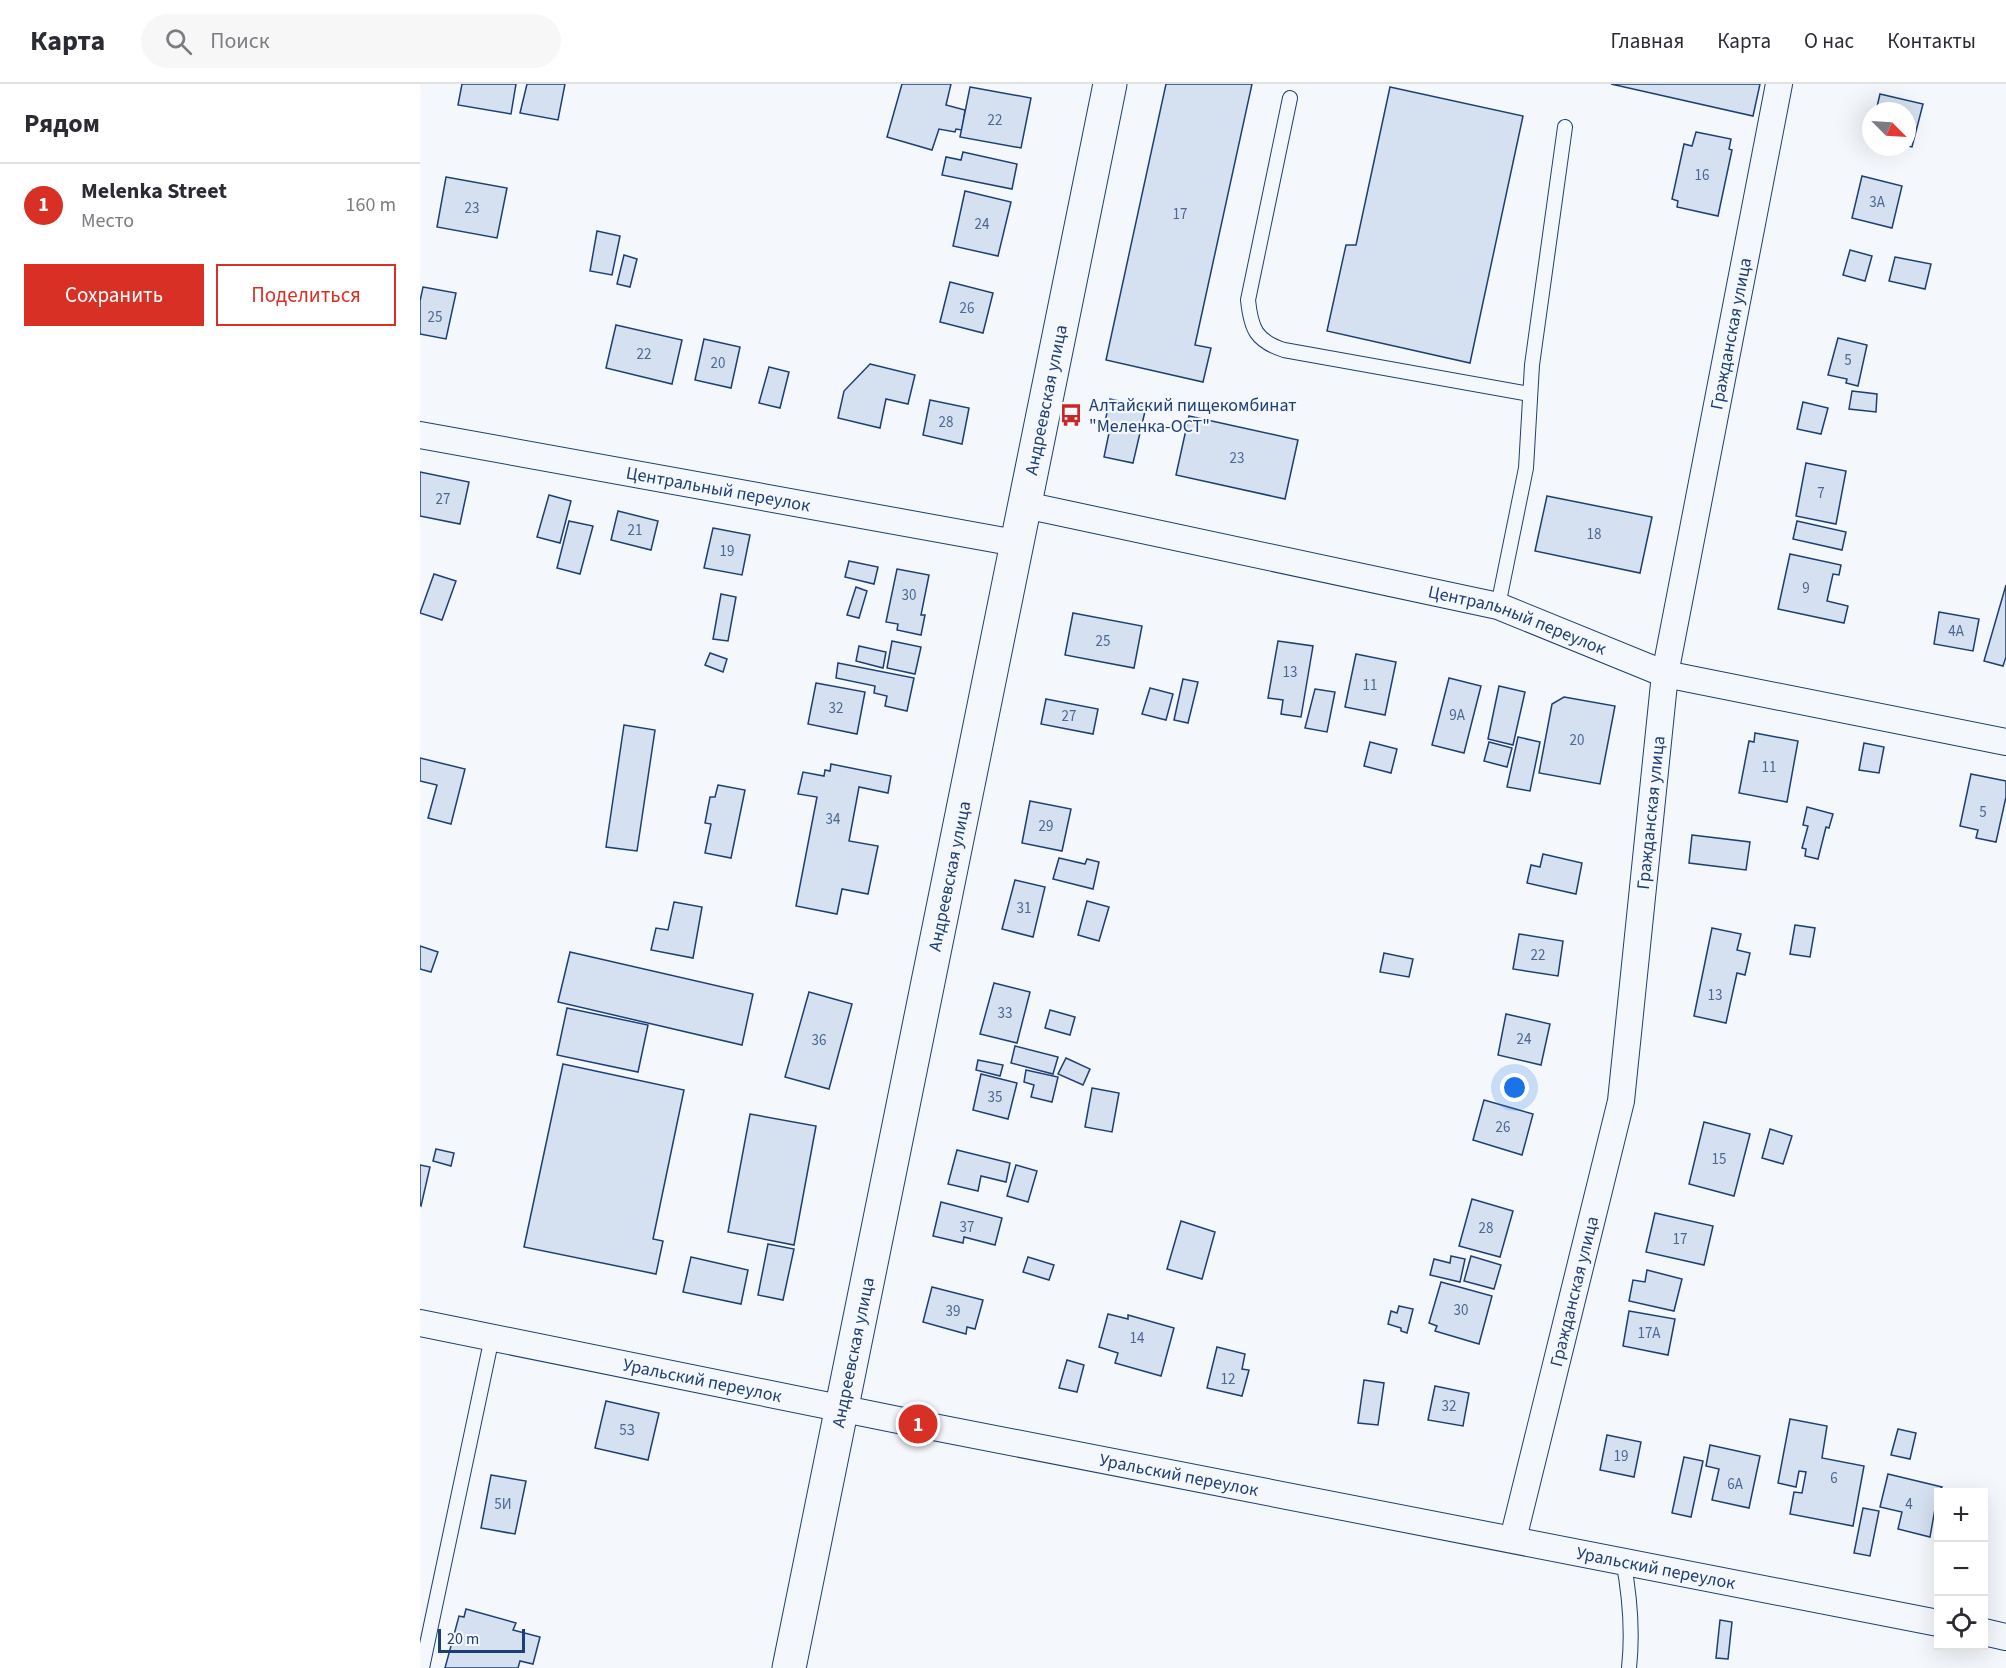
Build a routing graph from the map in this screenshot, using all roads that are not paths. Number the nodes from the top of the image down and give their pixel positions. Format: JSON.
{"nodes":[{"id":1,"x":1110,"y":84,"type":"edge"},
{"id":2,"x":1779,"y":84,"type":"edge"},
{"id":3,"x":1290,"y":98,"type":"dead end"},
{"id":4,"x":1565,"y":127,"type":"dead end"},
{"id":5,"x":1530,"y":394,"type":"junction"},
{"id":6,"x":420,"y":435,"type":"edge"},
{"id":7,"x":1025,"y":505,"type":"junction"},
{"id":8,"x":1016,"y":543,"type":"junction"},
{"id":9,"x":1498,"y":606,"type":"junction"},
{"id":10,"x":1665,"y":674,"type":"junction"},
{"id":11,"x":2006,"y":742,"type":"edge"},
{"id":12,"x":420,"y":1323,"type":"edge"},
{"id":13,"x":492,"y":1338,"type":"junction"},
{"id":14,"x":842,"y":1408,"type":"junction"},
{"id":15,"x":1513,"y":1539,"type":"junction"},
{"id":16,"x":1623,"y":1560,"type":"junction"},
{"id":17,"x":1934,"y":1622,"type":"edge"},
{"id":18,"x":1988,"y":1633,"type":"edge"},
{"id":19,"x":2006,"y":1637,"type":"edge"},
{"id":20,"x":422,"y":1668,"type":"edge"},
{"id":21,"x":789,"y":1668,"type":"edge"},
{"id":22,"x":1629,"y":1668,"type":"edge"}],
"edges":[{"from":1,"to":7,"type":"street","name":"Андреевская улица"},
{"from":2,"to":10,"type":"street","name":"Гражданская улица"},
{"from":3,"to":5,"type":"lane"},
{"from":4,"to":5,"type":"lane"},
{"from":5,"to":9,"type":"lane"},
{"from":6,"to":8,"type":"street","name":"Центральный переулок"},
{"from":7,"to":8,"type":"street","name":"Андреевская улица"},
{"from":7,"to":9,"type":"street","name":"Центральный переулок"},
{"from":8,"to":14,"type":"street","name":"Андреевская улица"},
{"from":9,"to":10,"type":"street","name":"Центральный переулок"},
{"from":10,"to":11,"type":"street","name":"Центральный переулок"},
{"from":10,"to":15,"type":"street","name":"Гражданская улица"},
{"from":12,"to":13,"type":"street","name":"Уральский переулок"},
{"from":13,"to":14,"type":"street","name":"Уральский переулок"},
{"from":13,"to":20,"type":"lane"},
{"from":14,"to":15,"type":"street","name":"Уральский переулок"},
{"from":14,"to":21,"type":"street","name":"Андреевская улица"},
{"from":15,"to":16,"type":"street","name":"Уральский переулок"},
{"from":16,"to":17,"type":"street","name":"Уральский переулок"},
{"from":16,"to":22,"type":"lane"},
{"from":18,"to":19,"type":"street"}]}
